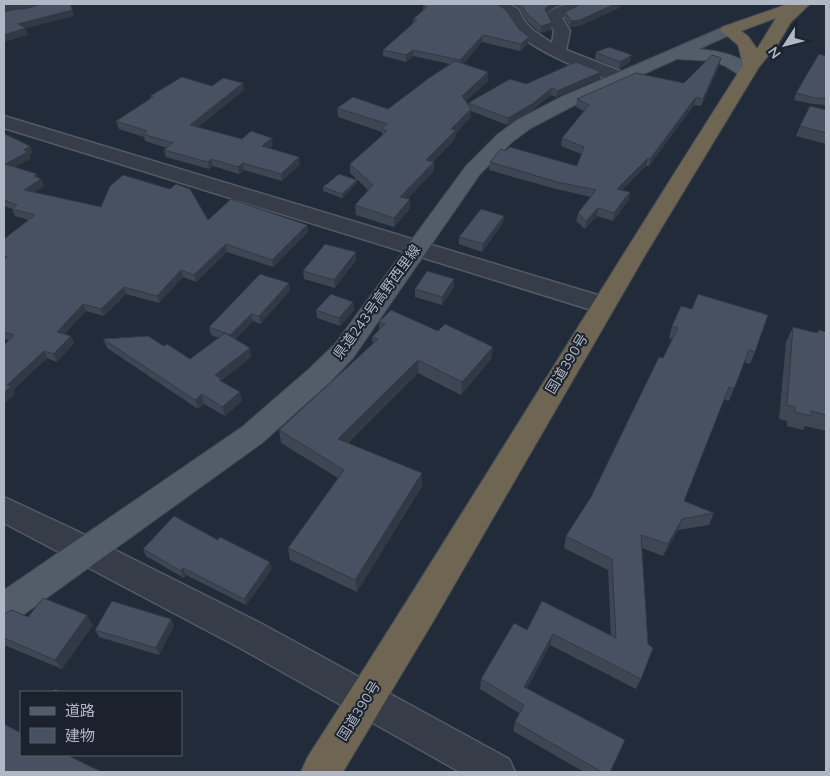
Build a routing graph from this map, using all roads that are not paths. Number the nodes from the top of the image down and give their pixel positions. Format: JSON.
{"nodes":[{"id":1,"x":46,"y":4,"type":"edge"},
{"id":2,"x":499,"y":4,"type":"edge"},
{"id":3,"x":577,"y":4,"type":"edge"},
{"id":4,"x":802,"y":4,"type":"edge"},
{"id":5,"x":4,"y":9,"type":"edge"},
{"id":6,"x":728,"y":30,"type":"junction"},
{"id":7,"x":558,"y":52,"type":"junction"},
{"id":8,"x":668,"y":55,"type":"junction"},
{"id":9,"x":750,"y":68,"type":"junction"},
{"id":10,"x":618,"y":77,"type":"junction"},
{"id":11,"x":4,"y":122,"type":"edge"},
{"id":12,"x":416,"y":248,"type":"junction"},
{"id":13,"x":603,"y":305,"type":"junction"},
{"id":14,"x":4,"y":510,"type":"edge"},
{"id":15,"x":87,"y":550,"type":"junction"},
{"id":16,"x":4,"y":609,"type":"edge"},
{"id":17,"x":368,"y":698,"type":"junction"},
{"id":18,"x":321,"y":772,"type":"edge"},
{"id":19,"x":496,"y":772,"type":"edge"}],
"edges":[{"from":1,"to":5,"type":"street"},
{"from":2,"to":7,"type":"street"},
{"from":3,"to":7,"type":"street"},
{"from":4,"to":6,"type":"highway"},
{"from":4,"to":9,"type":"highway","name":"国道390号"},
{"from":6,"to":8,"type":"main road","name":"県道243号高野西里線"},
{"from":6,"to":9,"type":"highway"},
{"from":7,"to":10,"type":"street"},
{"from":8,"to":9,"type":"main road"},
{"from":8,"to":10,"type":"main road","name":"県道243号高野西里線"},
{"from":9,"to":13,"type":"highway","name":"国道390号"},
{"from":10,"to":12,"type":"main road","name":"県道243号高野西里線"},
{"from":11,"to":12,"type":"street"},
{"from":12,"to":13,"type":"street"},
{"from":12,"to":15,"type":"main road","name":"県道243号高野西里線"},
{"from":13,"to":17,"type":"highway","name":"国道390号"},
{"from":14,"to":15,"type":"street"},
{"from":15,"to":16,"type":"main road","name":"県道243号高野西里線"},
{"from":15,"to":17,"type":"street"},
{"from":17,"to":18,"type":"highway","name":"国道390号"},
{"from":17,"to":19,"type":"street"}]}
